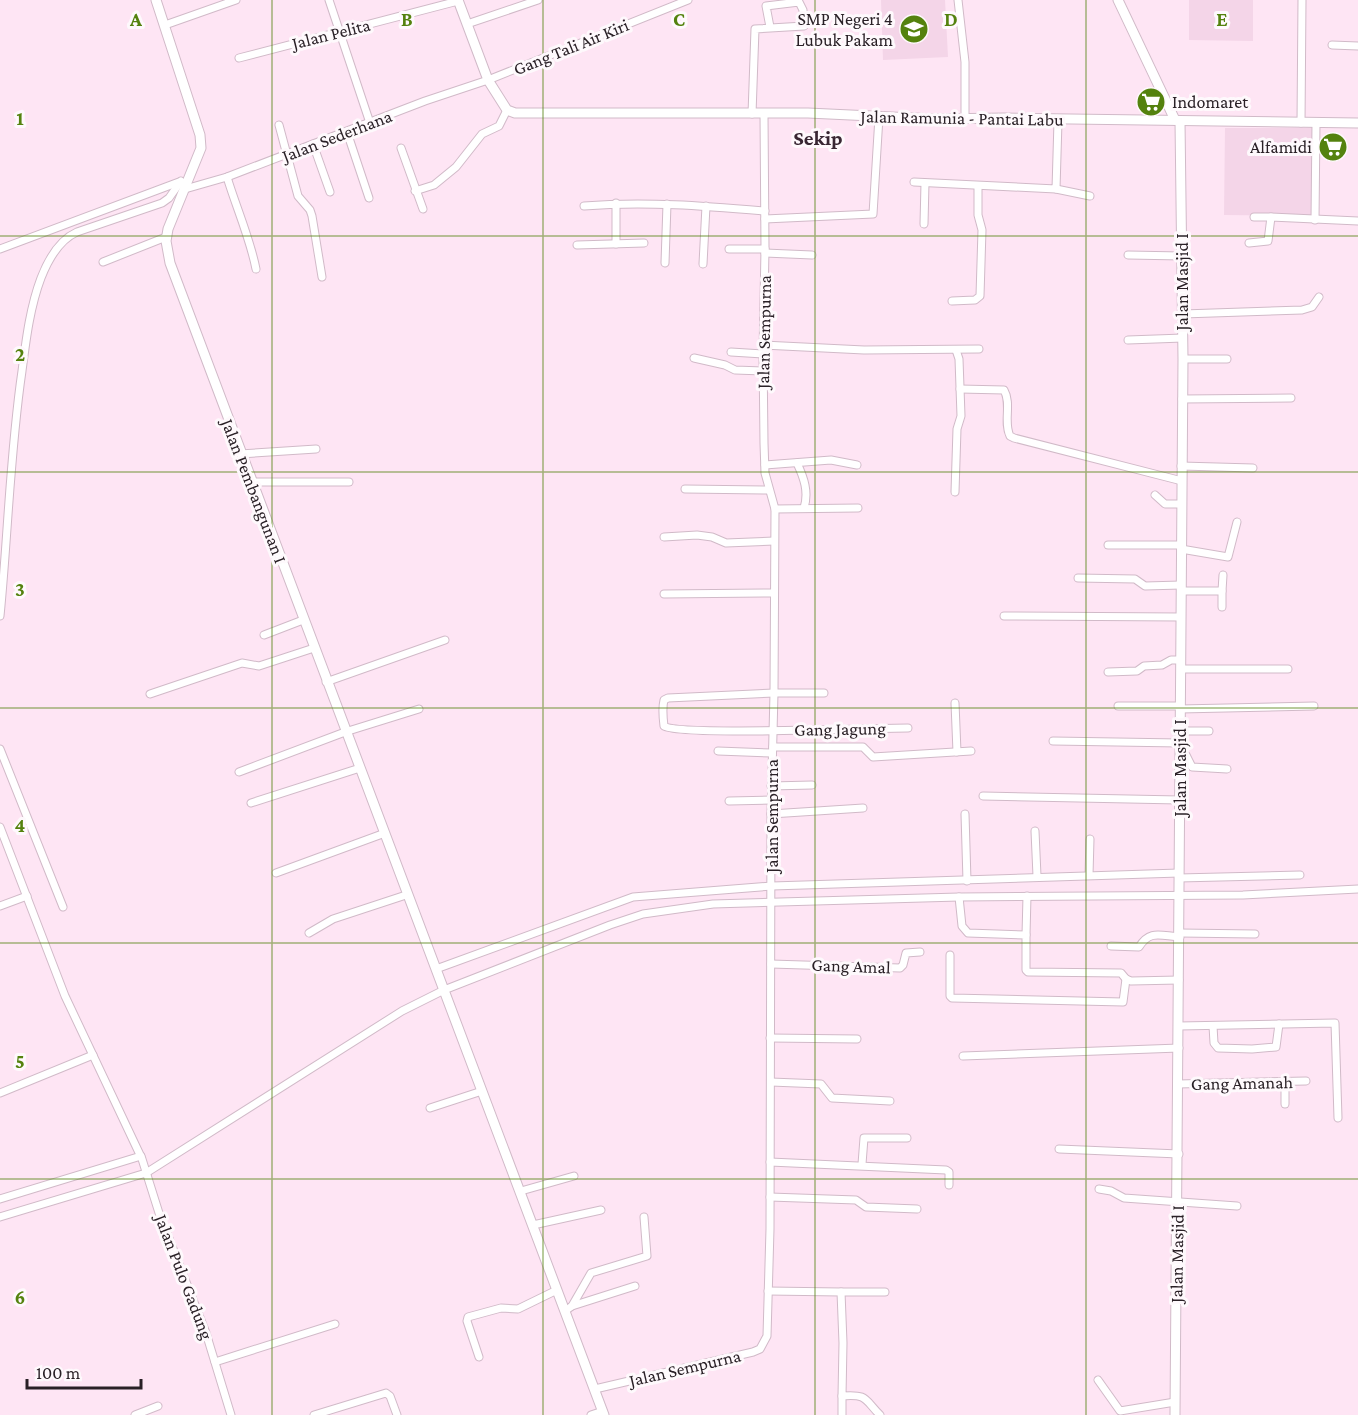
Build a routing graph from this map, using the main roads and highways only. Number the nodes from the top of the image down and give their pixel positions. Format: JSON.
{"nodes":[{"id":1,"x":156,"y":0,"type":"edge"},
{"id":2,"x":458,"y":0,"type":"edge"},
{"id":3,"x":1118,"y":0,"type":"edge"},
{"id":4,"x":1178,"y":120,"type":"junction"},
{"id":5,"x":1358,"y":123,"type":"edge"},
{"id":6,"x":603,"y":1413,"type":"edge"},
{"id":7,"x":1175,"y":1415,"type":"edge"}],
"edges":[{"from":1,"to":6,"type":"main road","name":"Jalan Pembangunan I"},
{"from":2,"to":4,"type":"main road","name":"Jalan Ramunia - Pantai Labu"},
{"from":3,"to":4,"type":"main road"},
{"from":4,"to":5,"type":"main road","name":"Jalan Ramunia - Pantai Labu"},
{"from":4,"to":7,"type":"main road","name":"Jalan Masjid I"}]}
